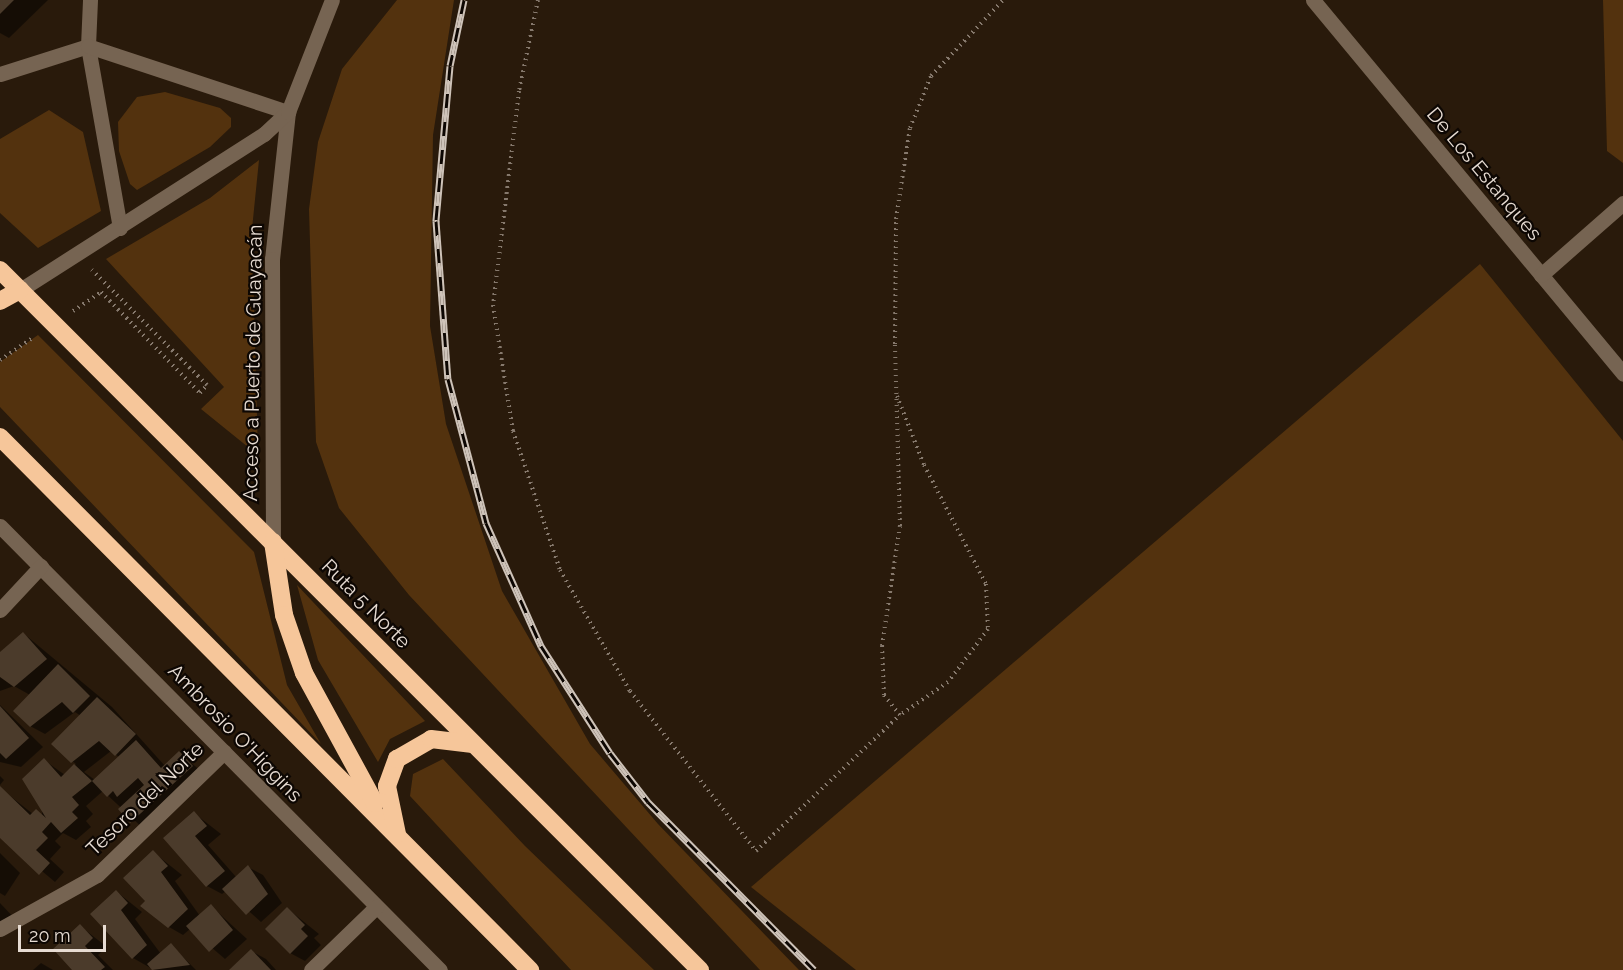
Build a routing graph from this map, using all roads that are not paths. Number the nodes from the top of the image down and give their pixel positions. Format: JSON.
{"nodes":[{"id":1,"x":90,"y":0,"type":"edge"},
{"id":2,"x":333,"y":0,"type":"edge"},
{"id":3,"x":1313,"y":0,"type":"edge"},
{"id":4,"x":88,"y":46,"type":"junction"},
{"id":5,"x":0,"y":74,"type":"edge"},
{"id":6,"x":288,"y":112,"type":"junction"},
{"id":7,"x":1623,"y":203,"type":"edge"},
{"id":8,"x":120,"y":228,"type":"junction"},
{"id":9,"x":0,"y":270,"type":"edge"},
{"id":10,"x":1541,"y":275,"type":"junction"},
{"id":11,"x":20,"y":290,"type":"junction"},
{"id":12,"x":0,"y":301,"type":"edge"},
{"id":13,"x":1623,"y":374,"type":"edge"},
{"id":14,"x":0,"y":437,"type":"edge"},
{"id":15,"x":0,"y":526,"type":"edge"},
{"id":16,"x":273,"y":542,"type":"junction"},
{"id":17,"x":41,"y":566,"type":"junction"},
{"id":18,"x":0,"y":610,"type":"edge"},
{"id":19,"x":472,"y":744,"type":"junction"},
{"id":20,"x":224,"y":752,"type":"junction"},
{"id":21,"x":397,"y":836,"type":"junction"},
{"id":22,"x":376,"y":907,"type":"junction"},
{"id":23,"x":0,"y":929,"type":"edge"},
{"id":24,"x":311,"y":970,"type":"edge"},
{"id":25,"x":440,"y":970,"type":"edge"},
{"id":26,"x":530,"y":970,"type":"edge"},
{"id":27,"x":700,"y":970,"type":"edge"}],
"edges":[{"from":1,"to":4,"type":"street"},
{"from":2,"to":6,"type":"street","name":"Acceso a Puerto de Guayacán"},
{"from":3,"to":10,"type":"street","name":"De Los Estanques"},
{"from":4,"to":5,"type":"street"},
{"from":4,"to":6,"type":"street"},
{"from":4,"to":8,"type":"street"},
{"from":6,"to":8,"type":"street","name":"Acceso a Puerto de Guayacán"},
{"from":6,"to":16,"type":"street","name":"Acceso a Puerto de Guayacán"},
{"from":7,"to":10,"type":"street"},
{"from":8,"to":11,"type":"street","name":"Acceso a Puerto de Guayacán"},
{"from":9,"to":11,"type":"highway","name":"Ruta 5 Norte"},
{"from":10,"to":13,"type":"street","name":"De Los Estanques"},
{"from":11,"to":12,"type":"highway"},
{"from":11,"to":16,"type":"highway","name":"Ruta 5 Norte"},
{"from":14,"to":21,"type":"highway"},
{"from":15,"to":17,"type":"street","name":"Ambrosio O'Higgins"},
{"from":16,"to":19,"type":"highway","name":"Ruta 5 Norte"},
{"from":16,"to":21,"type":"highway"},
{"from":17,"to":18,"type":"street"},
{"from":17,"to":20,"type":"street","name":"Ambrosio O'Higgins"},
{"from":19,"to":21,"type":"highway"},
{"from":19,"to":27,"type":"highway","name":"Ruta 5 Norte"},
{"from":20,"to":22,"type":"street","name":"Ambrosio O'Higgins"},
{"from":20,"to":23,"type":"street","name":"Tesoro del Norte"},
{"from":21,"to":26,"type":"highway"},
{"from":22,"to":24,"type":"street"},
{"from":22,"to":25,"type":"street","name":"Ambrosio O'Higgins"}]}
